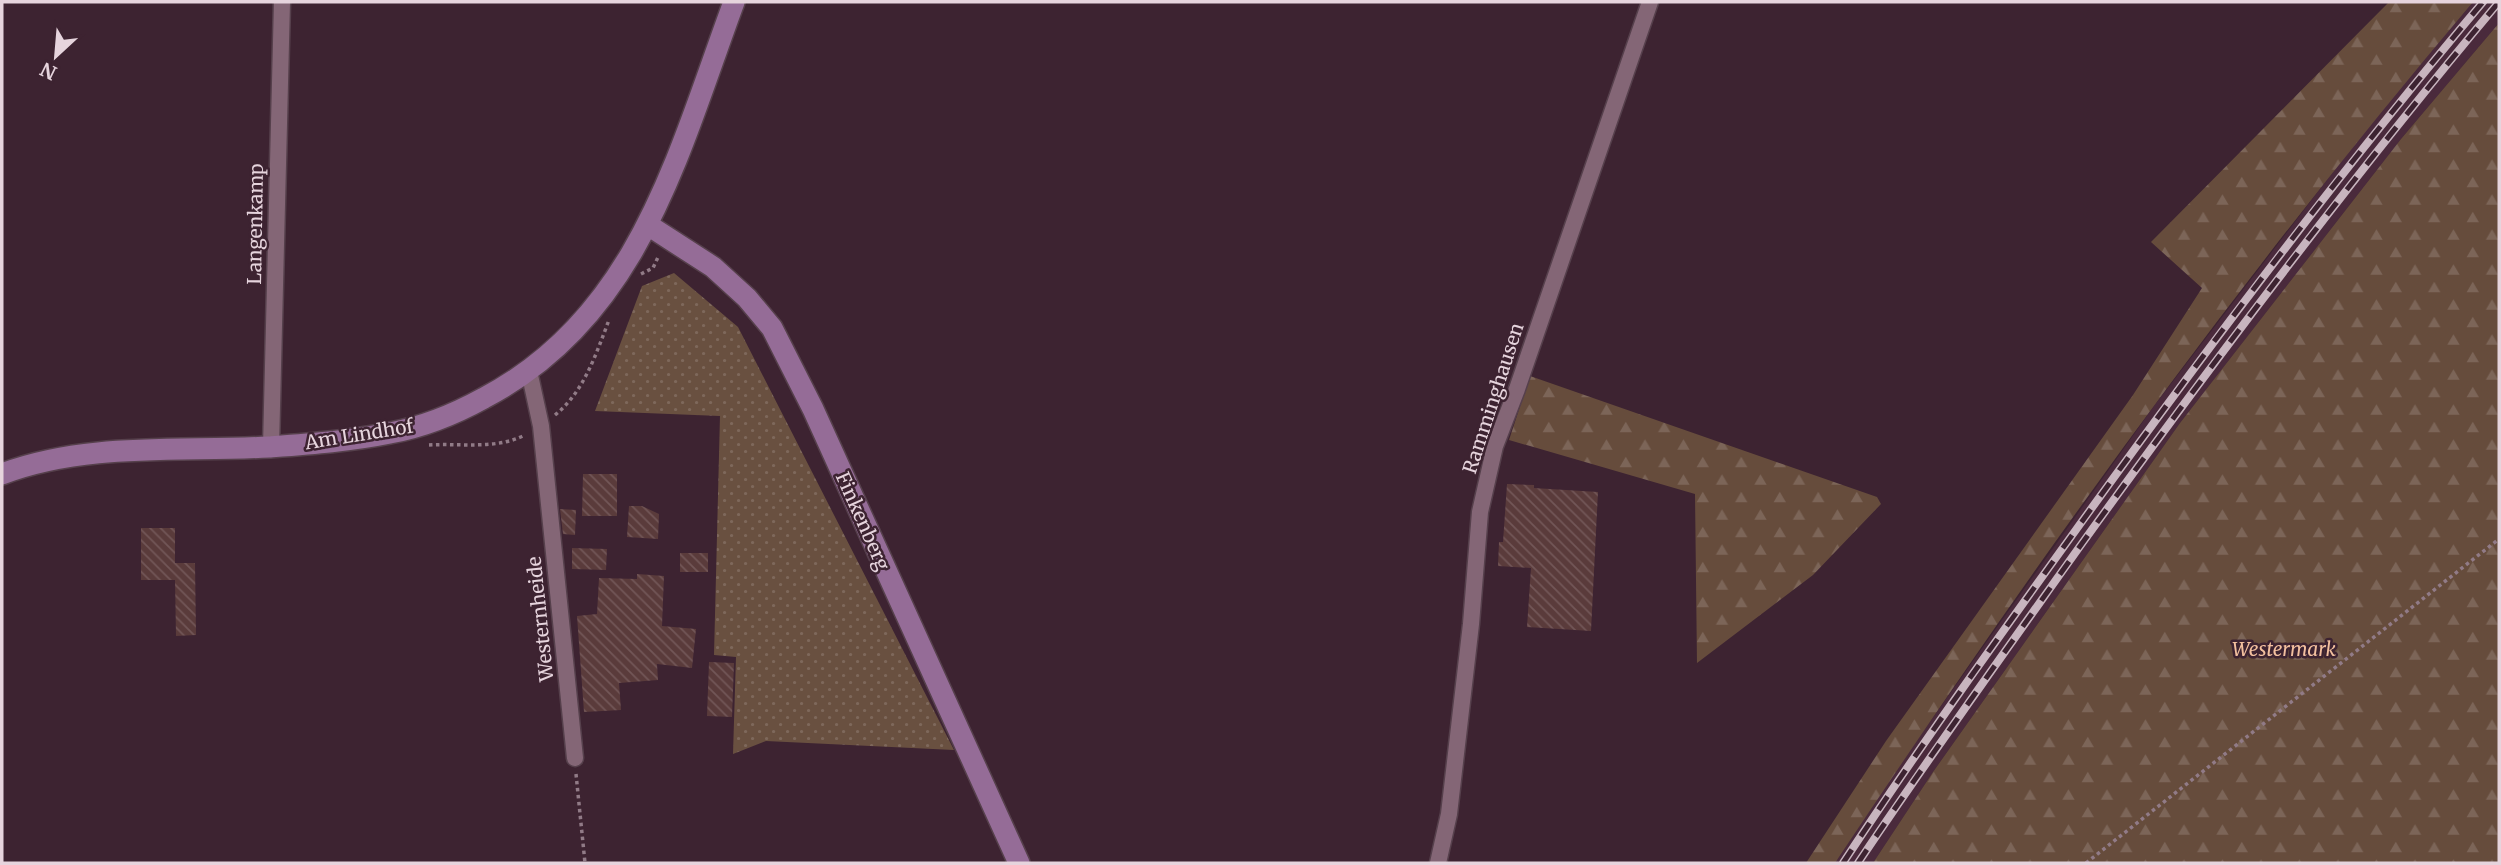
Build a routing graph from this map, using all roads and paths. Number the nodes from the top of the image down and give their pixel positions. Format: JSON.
{"nodes":[{"id":1,"x":282,"y":2,"type":"edge"},
{"id":2,"x":734,"y":2,"type":"edge"},
{"id":3,"x":1650,"y":2,"type":"edge"},
{"id":4,"x":648,"y":225,"type":"junction"},
{"id":5,"x":529,"y":371,"type":"junction"},
{"id":6,"x":271,"y":446,"type":"junction"},
{"id":7,"x":2,"y":474,"type":"edge"},
{"id":8,"x":2499,"y":539,"type":"edge"},
{"id":9,"x":575,"y":758,"type":"joint"},
{"id":10,"x":585,"y":863,"type":"edge"},
{"id":11,"x":1019,"y":863,"type":"edge"},
{"id":12,"x":1438,"y":863,"type":"edge"},
{"id":13,"x":2086,"y":863,"type":"edge"}],
"edges":[{"from":1,"to":6,"type":"street","name":"Langenkamp"},
{"from":2,"to":4,"type":"street","name":"Am Lindhof"},
{"from":3,"to":12,"type":"street","name":"Ramminghausen"},
{"from":4,"to":5,"type":"street","name":"Am Lindhof"},
{"from":4,"to":11,"type":"street","name":"Finkenberg"},
{"from":5,"to":6,"type":"street","name":"Am Lindhof"},
{"from":5,"to":9,"type":"street","name":"Westernheide"},
{"from":6,"to":7,"type":"street","name":"Am Lindhof"},
{"from":8,"to":13,"type":"path"},
{"from":9,"to":10,"type":"path"}]}
